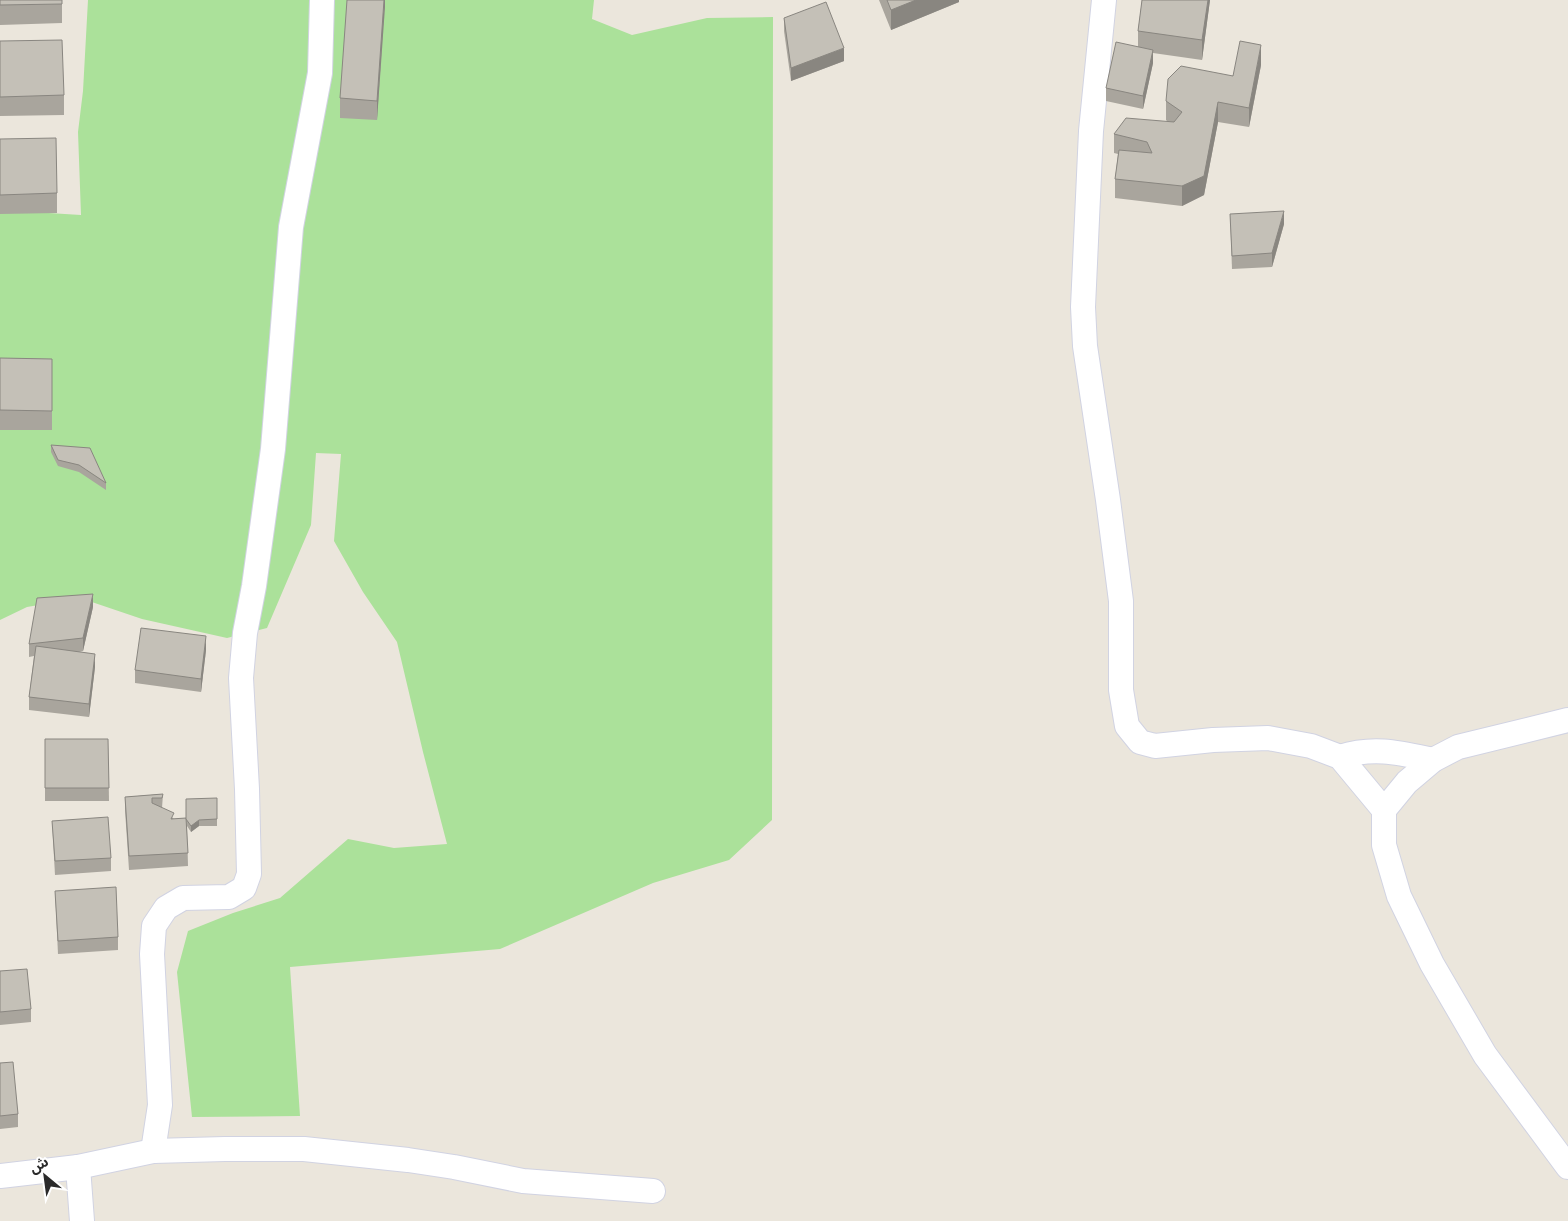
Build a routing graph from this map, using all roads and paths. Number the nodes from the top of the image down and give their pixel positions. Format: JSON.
{"nodes":[{"id":1,"x":322,"y":0,"type":"edge"},
{"id":2,"x":1104,"y":0,"type":"edge"},
{"id":3,"x":1568,"y":720,"type":"edge"},
{"id":4,"x":1340,"y":758,"type":"junction"},
{"id":5,"x":1433,"y":760,"type":"junction"},
{"id":6,"x":1384,"y":810,"type":"junction"},
{"id":7,"x":153,"y":1151,"type":"junction"},
{"id":8,"x":78,"y":1167,"type":"junction"},
{"id":9,"x":1568,"y":1167,"type":"edge"},
{"id":10,"x":0,"y":1176,"type":"edge"},
{"id":11,"x":653,"y":1192,"type":"dead end"},
{"id":12,"x":82,"y":1221,"type":"edge"}],
"edges":[{"from":1,"to":7,"type":"street"},
{"from":2,"to":4,"type":"street"},
{"from":3,"to":5,"type":"street"},
{"from":4,"to":5,"type":"street"},
{"from":4,"to":6,"type":"street"},
{"from":5,"to":6,"type":"street"},
{"from":6,"to":9,"type":"street"},
{"from":7,"to":8,"type":"street"},
{"from":7,"to":11,"type":"street"},
{"from":8,"to":10,"type":"street"},
{"from":8,"to":12,"type":"street"}]}
